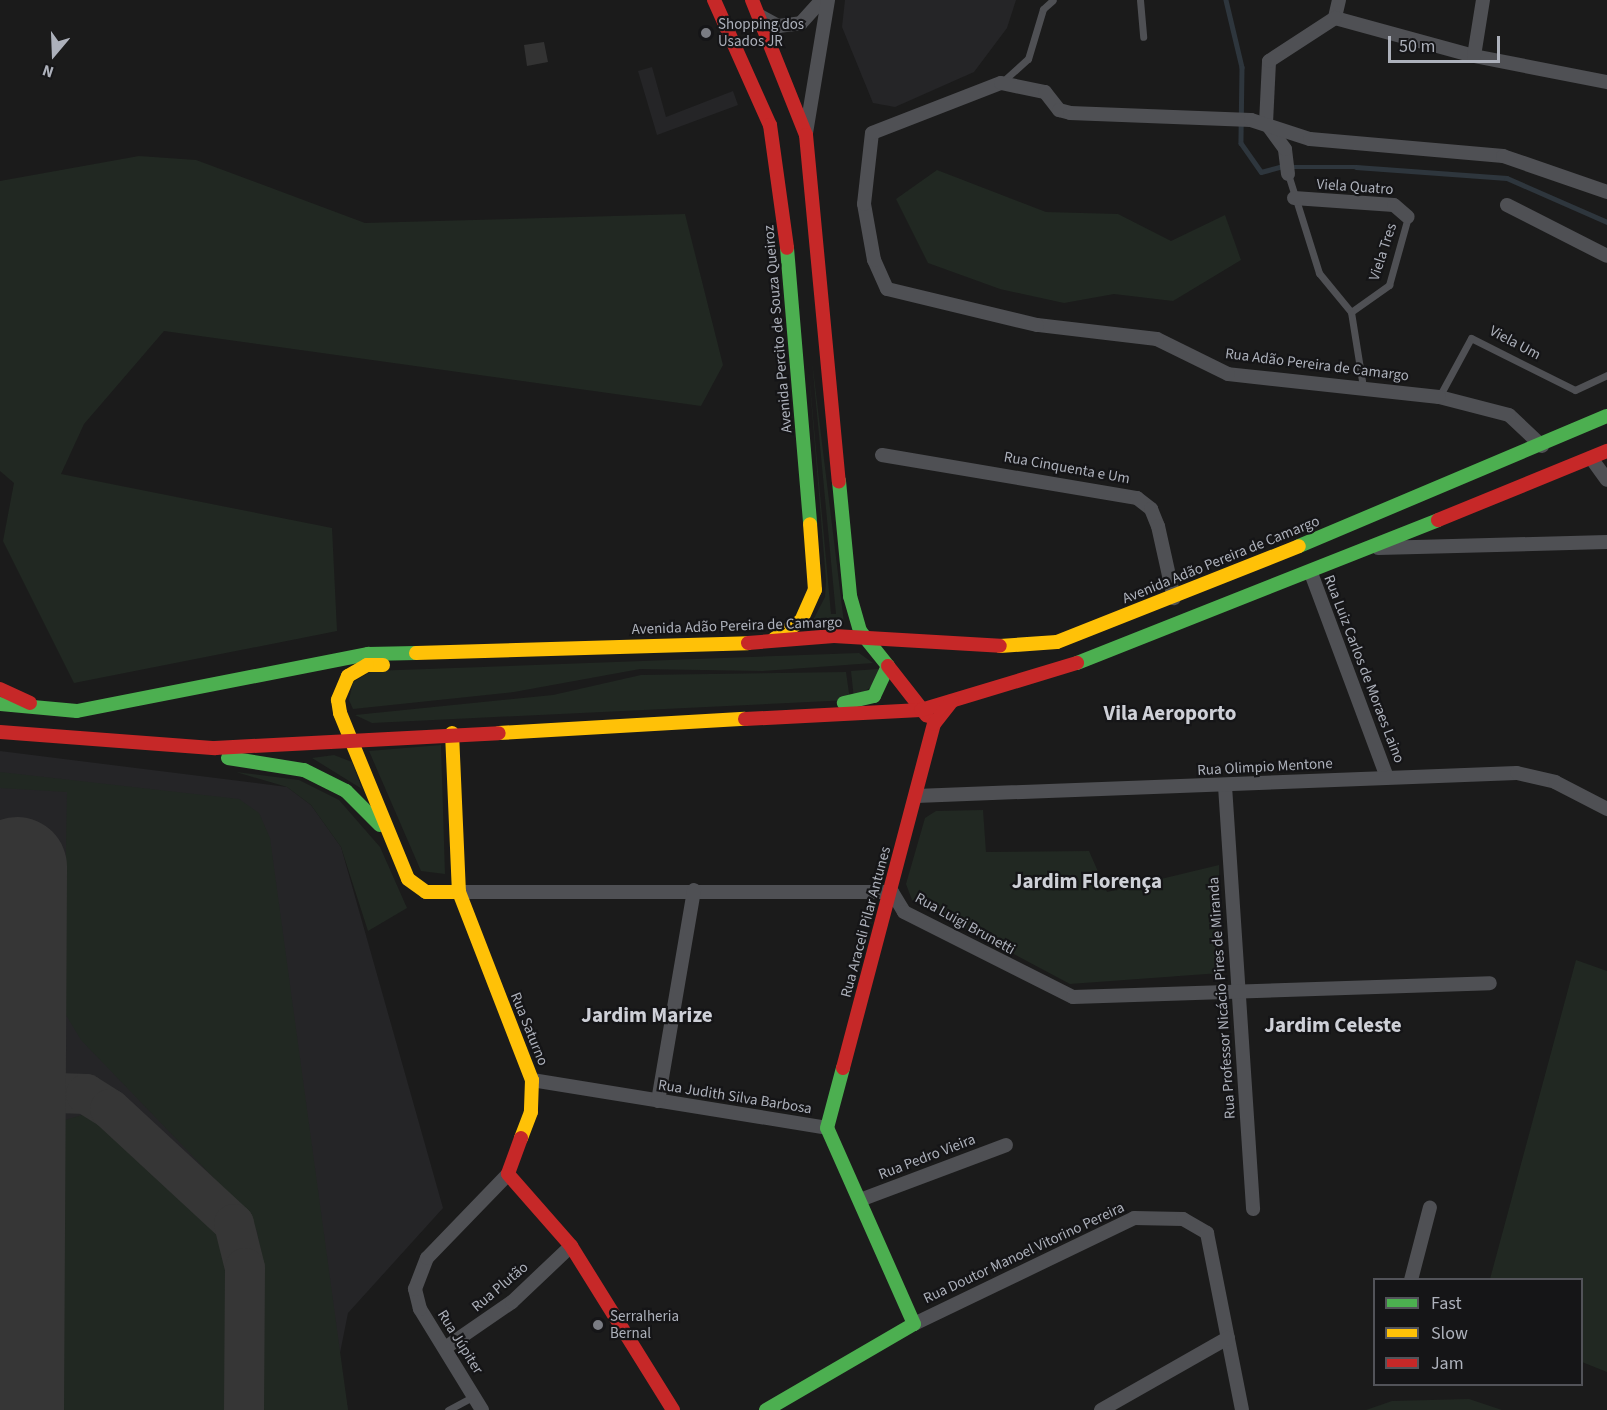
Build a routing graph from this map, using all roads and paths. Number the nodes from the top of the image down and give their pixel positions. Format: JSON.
{"nodes":[{"id":1,"x":714,"y":0,"type":"edge"},
{"id":2,"x":752,"y":0,"type":"edge"},
{"id":3,"x":822,"y":0,"type":"edge"},
{"id":4,"x":828,"y":0,"type":"edge"},
{"id":5,"x":1053,"y":0,"type":"edge"},
{"id":6,"x":1140,"y":0,"type":"edge"},
{"id":7,"x":1338,"y":0,"type":"edge"},
{"id":8,"x":1483,"y":0,"type":"edge"},
{"id":9,"x":760,"y":16,"type":"junction"},
{"id":10,"x":1335,"y":18,"type":"junction"},
{"id":11,"x":1143,"y":37,"type":"dead end"},
{"id":12,"x":1474,"y":56,"type":"junction"},
{"id":13,"x":1607,"y":82,"type":"edge"},
{"id":14,"x":1001,"y":83,"type":"junction"},
{"id":15,"x":1266,"y":123,"type":"junction"},
{"id":16,"x":806,"y":135,"type":"junction"},
{"id":17,"x":1288,"y":174,"type":"joint"},
{"id":18,"x":1607,"y":192,"type":"edge"},
{"id":19,"x":1294,"y":198,"type":"junction"},
{"id":20,"x":1508,"y":205,"type":"dead end"},
{"id":21,"x":1408,"y":217,"type":"joint"},
{"id":22,"x":1607,"y":256,"type":"edge"},
{"id":23,"x":1351,"y":312,"type":"junction"},
{"id":24,"x":1607,"y":375,"type":"edge"},
{"id":25,"x":1362,"y":387,"type":"junction"},
{"id":26,"x":1439,"y":397,"type":"junction"},
{"id":27,"x":1607,"y":416,"type":"edge"},
{"id":28,"x":1542,"y":446,"type":"junction"},
{"id":29,"x":1607,"y":452,"type":"edge"},
{"id":30,"x":882,"y":455,"type":"dead end"},
{"id":31,"x":1591,"y":458,"type":"junction"},
{"id":32,"x":1607,"y":480,"type":"edge"},
{"id":33,"x":1436,"y":521,"type":"junction"},
{"id":34,"x":1607,"y":542,"type":"edge"},
{"id":35,"x":1369,"y":548,"type":"junction"},
{"id":36,"x":1440,"y":548,"type":"junction"},
{"id":37,"x":1311,"y":573,"type":"junction"},
{"id":38,"x":1174,"y":598,"type":"junction"},
{"id":39,"x":851,"y":601,"type":"junction"},
{"id":40,"x":865,"y":639,"type":"junction"},
{"id":41,"x":900,"y":642,"type":"junction"},
{"id":42,"x":764,"y":643,"type":"junction"},
{"id":43,"x":559,"y":649,"type":"junction"},
{"id":44,"x":888,"y":666,"type":"junction"},
{"id":45,"x":0,"y":689,"type":"edge"},
{"id":46,"x":952,"y":700,"type":"junction"},
{"id":47,"x":0,"y":704,"type":"edge"},
{"id":48,"x":35,"y":706,"type":"junction"},
{"id":49,"x":921,"y":710,"type":"junction"},
{"id":50,"x":340,"y":713,"type":"junction"},
{"id":51,"x":934,"y":724,"type":"junction"},
{"id":52,"x":490,"y":731,"type":"junction"},
{"id":53,"x":0,"y":732,"type":"edge"},
{"id":54,"x":452,"y":733,"type":"junction"},
{"id":55,"x":389,"y":737,"type":"junction"},
{"id":56,"x":351,"y":739,"type":"junction"},
{"id":57,"x":161,"y":747,"type":"junction"},
{"id":58,"x":1387,"y":777,"type":"junction"},
{"id":59,"x":1225,"y":786,"type":"junction"},
{"id":60,"x":916,"y":796,"type":"junction"},
{"id":61,"x":1607,"y":809,"type":"edge"},
{"id":62,"x":389,"y":834,"type":"junction"},
{"id":63,"x":458,"y":864,"type":"junction"},
{"id":64,"x":694,"y":890,"type":"junction"},
{"id":65,"x":426,"y":892,"type":"junction"},
{"id":66,"x":459,"y":892,"type":"junction"},
{"id":67,"x":892,"y":892,"type":"junction"},
{"id":68,"x":1490,"y":983,"type":"dead end"},
{"id":69,"x":1237,"y":992,"type":"junction"},
{"id":70,"x":532,"y":1080,"type":"junction"},
{"id":71,"x":658,"y":1101,"type":"junction"},
{"id":72,"x":827,"y":1128,"type":"junction"},
{"id":73,"x":1006,"y":1145,"type":"dead end"},
{"id":74,"x":508,"y":1174,"type":"junction"},
{"id":75,"x":860,"y":1200,"type":"junction"},
{"id":76,"x":1430,"y":1206,"type":"dead end"},
{"id":77,"x":1253,"y":1209,"type":"dead end"},
{"id":78,"x":571,"y":1246,"type":"junction"},
{"id":79,"x":1412,"y":1278,"type":"edge"},
{"id":80,"x":415,"y":1289,"type":"joint"},
{"id":81,"x":914,"y":1324,"type":"junction"},
{"id":82,"x":1228,"y":1338,"type":"junction"},
{"id":83,"x":445,"y":1348,"type":"junction"},
{"id":84,"x":474,"y":1396,"type":"junction"},
{"id":85,"x":448,"y":1410,"type":"edge"},
{"id":86,"x":482,"y":1410,"type":"edge"},
{"id":87,"x":674,"y":1410,"type":"edge"},
{"id":88,"x":766,"y":1410,"type":"edge"},
{"id":89,"x":1101,"y":1410,"type":"edge"},
{"id":90,"x":1242,"y":1410,"type":"edge"}],
"edges":[{"from":1,"to":42,"type":"main road","name":"Avenida Percito de Souza Queiroz"},
{"from":2,"to":9,"type":"main road"},
{"from":3,"to":9,"type":"street"},
{"from":4,"to":16,"type":"street"},
{"from":5,"to":14,"type":"lane"},
{"from":6,"to":11,"type":"lane"},
{"from":7,"to":10,"type":"street"},
{"from":8,"to":12,"type":"street"},
{"from":9,"to":16,"type":"main road"},
{"from":10,"to":12,"type":"street"},
{"from":10,"to":15,"type":"street"},
{"from":12,"to":13,"type":"street"},
{"from":14,"to":15,"type":"street"},
{"from":14,"to":25,"type":"street","name":"Rua Adão Pereira de Camargo"},
{"from":15,"to":17,"type":"street"},
{"from":15,"to":18,"type":"street"},
{"from":16,"to":39,"type":"main road"},
{"from":17,"to":19,"type":"lane"},
{"from":19,"to":21,"type":"street","name":"Viela Quatro"},
{"from":19,"to":23,"type":"lane"},
{"from":20,"to":22,"type":"street"},
{"from":21,"to":23,"type":"lane","name":"Viela Tres"},
{"from":23,"to":25,"type":"lane"},
{"from":24,"to":26,"type":"lane","name":"Viela Um"},
{"from":25,"to":26,"type":"street","name":"Rua Adão Pereira de Camargo"},
{"from":26,"to":28,"type":"street","name":"Rua Adão Pereira de Camargo"},
{"from":27,"to":28,"type":"main road","name":"Avenida Adão Pereira de Camargo"},
{"from":28,"to":38,"type":"main road","name":"Avenida Adão Pereira de Camargo"},
{"from":29,"to":31,"type":"main road"},
{"from":30,"to":38,"type":"street","name":"Rua Cinquenta e Um"},
{"from":31,"to":32,"type":"street"},
{"from":31,"to":33,"type":"main road"},
{"from":33,"to":35,"type":"main road"},
{"from":33,"to":36,"type":"street"},
{"from":34,"to":36,"type":"street"},
{"from":35,"to":36,"type":"street"},
{"from":35,"to":37,"type":"main road"},
{"from":37,"to":46,"type":"main road"},
{"from":37,"to":58,"type":"street","name":"Rua Luiz Carlos de Moraes Laino"},
{"from":38,"to":41,"type":"main road","name":"Avenida Adão Pereira de Camargo"},
{"from":39,"to":40,"type":"main road"},
{"from":39,"to":41,"type":"main road"},
{"from":40,"to":41,"type":"main road","name":"Avenida Adão Pereira de Camargo"},
{"from":40,"to":42,"type":"main road","name":"Avenida Adão Pereira de Camargo"},
{"from":40,"to":44,"type":"main road"},
{"from":42,"to":43,"type":"main road","name":"Avenida Adão Pereira de Camargo"},
{"from":43,"to":48,"type":"main road","name":"Avenida Adão Pereira de Camargo"},
{"from":43,"to":50,"type":"main road"},
{"from":44,"to":49,"type":"main road"},
{"from":44,"to":52,"type":"main road"},
{"from":45,"to":48,"type":"main road"},
{"from":46,"to":49,"type":"main road"},
{"from":46,"to":51,"type":"main road","name":"Rua Araceli Pilar Antunes"},
{"from":47,"to":48,"type":"main road","name":"Avenida Adão Pereira de Camargo"},
{"from":49,"to":51,"type":"main road"},
{"from":49,"to":52,"type":"main road"},
{"from":50,"to":55,"type":"main road"},
{"from":50,"to":56,"type":"main road"},
{"from":51,"to":60,"type":"main road","name":"Rua Araceli Pilar Antunes"},
{"from":52,"to":54,"type":"main road"},
{"from":53,"to":57,"type":"main road"},
{"from":54,"to":55,"type":"main road"},
{"from":54,"to":63,"type":"main road","name":"Rua Saturno"},
{"from":55,"to":56,"type":"main road"},
{"from":56,"to":57,"type":"main road"},
{"from":56,"to":62,"type":"main road"},
{"from":57,"to":62,"type":"main road"},
{"from":58,"to":59,"type":"street","name":"Rua Olimpio Mentone"},
{"from":58,"to":61,"type":"street","name":"Rua Olimpio Mentone"},
{"from":59,"to":60,"type":"street","name":"Rua Olimpio Mentone"},
{"from":59,"to":69,"type":"street","name":"Rua Professor Nicácio Pires de Miranda"},
{"from":60,"to":67,"type":"main road","name":"Rua Araceli Pilar Antunes"},
{"from":62,"to":65,"type":"main road"},
{"from":63,"to":65,"type":"main road"},
{"from":63,"to":66,"type":"main road","name":"Rua Saturno"},
{"from":64,"to":66,"type":"street"},
{"from":64,"to":67,"type":"street"},
{"from":64,"to":71,"type":"street"},
{"from":65,"to":66,"type":"main road"},
{"from":66,"to":70,"type":"main road","name":"Rua Saturno"},
{"from":67,"to":69,"type":"street","name":"Rua Luigi Brunetti"},
{"from":67,"to":72,"type":"main road","name":"Rua Araceli Pilar Antunes"},
{"from":68,"to":69,"type":"street","name":"Rua Luigi Brunetti"},
{"from":69,"to":77,"type":"street","name":"Rua Professor Nicácio Pires de Miranda"},
{"from":70,"to":71,"type":"street","name":"Rua Judith Silva Barbosa"},
{"from":70,"to":74,"type":"main road","name":"Rua Saturno"},
{"from":71,"to":72,"type":"street","name":"Rua Judith Silva Barbosa"},
{"from":72,"to":75,"type":"main road","name":"Rua Judith Silva Barbosa"},
{"from":73,"to":75,"type":"street","name":"Rua Pedro Vieira"},
{"from":74,"to":78,"type":"main road"},
{"from":74,"to":80,"type":"street","name":"Rua Saturno"},
{"from":75,"to":81,"type":"main road","name":"Rua Judith Silva Barbosa"},
{"from":76,"to":79,"type":"street"},
{"from":78,"to":83,"type":"street","name":"Rua Plutão"},
{"from":78,"to":87,"type":"main road"},
{"from":80,"to":83,"type":"street","name":"Rua Júpiter"},
{"from":81,"to":82,"type":"street","name":"Rua Doutor Manoel Vitorino Pereira"},
{"from":81,"to":88,"type":"main road","name":"Rua Doutor Manoel Vitorino Pereira"},
{"from":82,"to":89,"type":"street"},
{"from":82,"to":90,"type":"street","name":"Rua Doutor Manoel Vitorino Pereira"},
{"from":83,"to":84,"type":"street","name":"Rua Júpiter"},
{"from":84,"to":85,"type":"lane"},
{"from":84,"to":86,"type":"street","name":"Rua Júpiter"}]}
